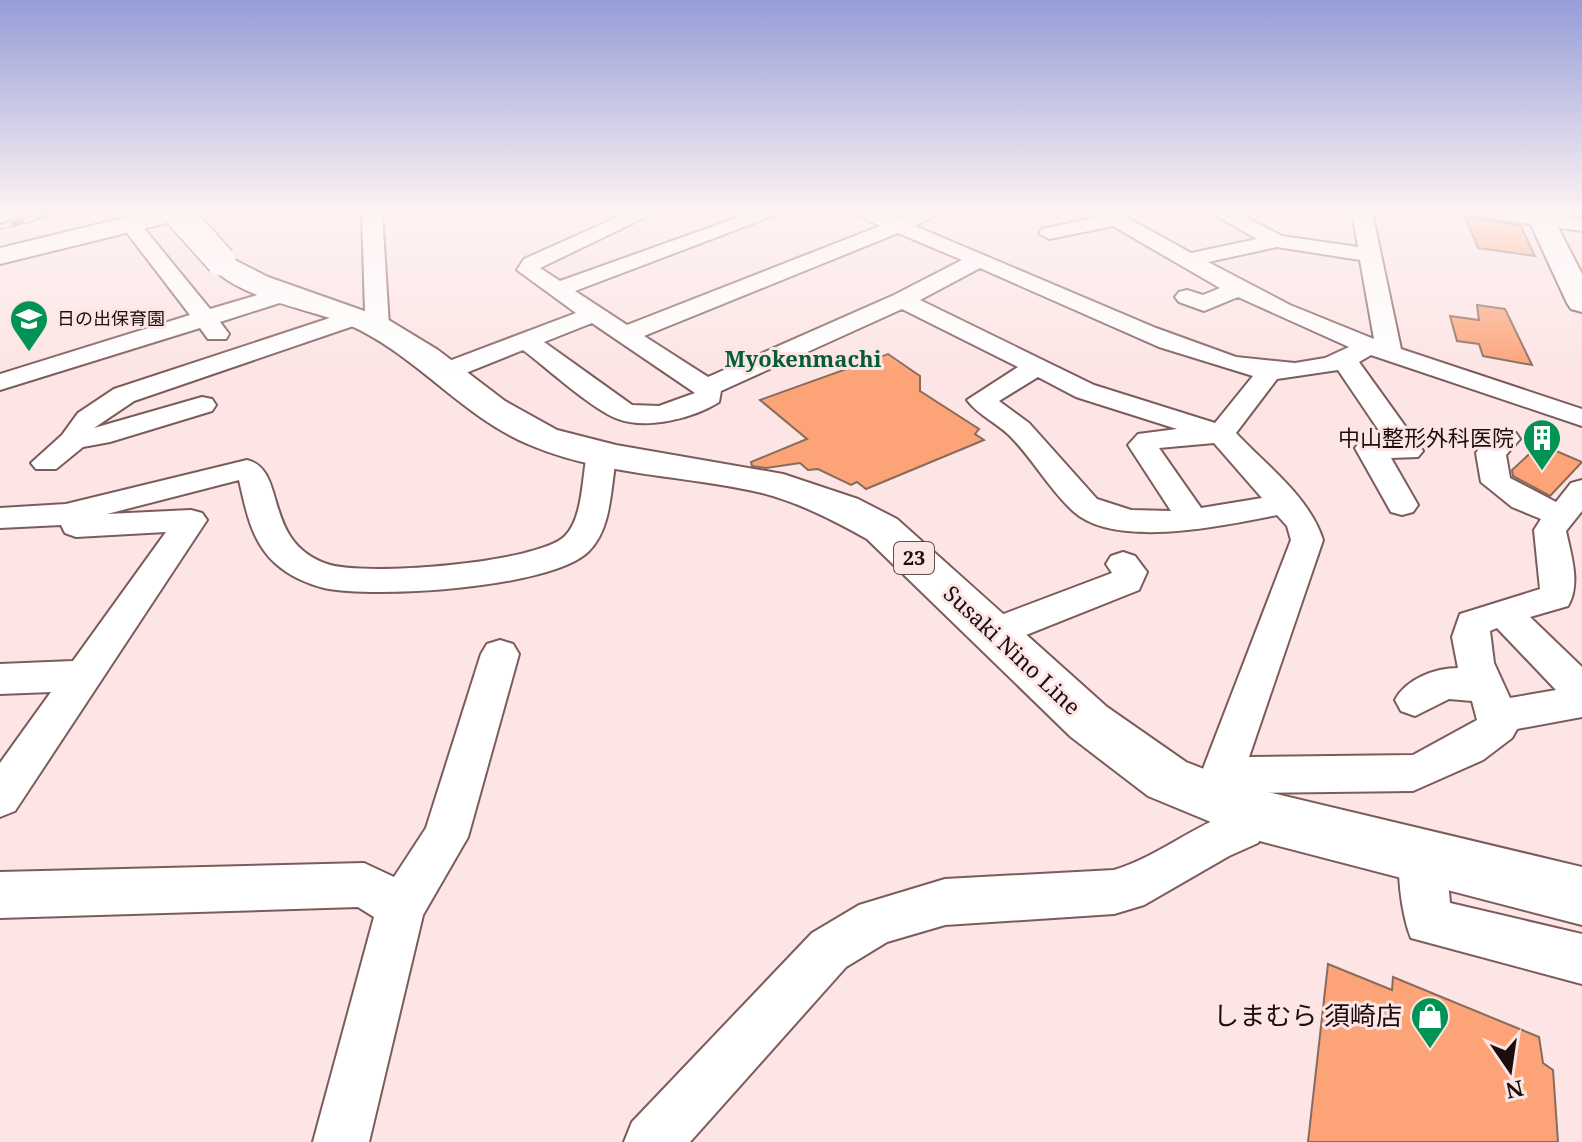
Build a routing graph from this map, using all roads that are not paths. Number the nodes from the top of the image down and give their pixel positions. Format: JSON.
{"nodes":[{"id":1,"x":163,"y":265,"type":"edge"},
{"id":2,"x":227,"y":265,"type":"edge"},
{"id":3,"x":372,"y":265,"type":"edge"},
{"id":4,"x":532,"y":265,"type":"edge"},
{"id":5,"x":624,"y":265,"type":"edge"},
{"id":6,"x":800,"y":265,"type":"edge"},
{"id":7,"x":969,"y":265,"type":"edge"},
{"id":8,"x":987,"y":265,"type":"edge"},
{"id":9,"x":1197,"y":265,"type":"edge"},
{"id":10,"x":1370,"y":265,"type":"edge"},
{"id":11,"x":1563,"y":265,"type":"edge"},
{"id":12,"x":558,"y":289,"type":"junction"},
{"id":13,"x":1236,"y":289,"type":"junction"},
{"id":14,"x":1187,"y":297,"type":"dead end"},
{"id":15,"x":295,"y":300,"type":"junction"},
{"id":16,"x":902,"y":300,"type":"junction"},
{"id":17,"x":1582,"y":303,"type":"edge"},
{"id":18,"x":369,"y":310,"type":"junction"},
{"id":19,"x":594,"y":314,"type":"junction"},
{"id":20,"x":206,"y":320,"type":"junction"},
{"id":21,"x":624,"y":335,"type":"junction"},
{"id":22,"x":525,"y":340,"type":"junction"},
{"id":23,"x":1367,"y":353,"type":"junction"},
{"id":24,"x":237,"y":359,"type":"junction"},
{"id":25,"x":1035,"y":368,"type":"junction"},
{"id":26,"x":1270,"y":371,"type":"junction"},
{"id":27,"x":442,"y":373,"type":"junction"},
{"id":28,"x":0,"y":382,"type":"edge"},
{"id":29,"x":706,"y":388,"type":"junction"},
{"id":30,"x":202,"y":405,"type":"dead end"},
{"id":31,"x":1582,"y":418,"type":"edge"},
{"id":32,"x":1221,"y":434,"type":"junction"},
{"id":33,"x":75,"y":439,"type":"junction"},
{"id":34,"x":1506,"y":439,"type":"dead end"},
{"id":35,"x":602,"y":454,"type":"junction"},
{"id":36,"x":46,"y":463,"type":"dead end"},
{"id":37,"x":1287,"y":503,"type":"junction"},
{"id":38,"x":1570,"y":503,"type":"edge"},
{"id":39,"x":1402,"y":505,"type":"dead end"},
{"id":40,"x":0,"y":518,"type":"edge"},
{"id":41,"x":1193,"y":519,"type":"junction"},
{"id":42,"x":0,"y":530,"type":"edge"},
{"id":43,"x":1123,"y":564,"type":"dead end"},
{"id":44,"x":1502,"y":611,"type":"junction"},
{"id":45,"x":993,"y":633,"type":"junction"},
{"id":46,"x":500,"y":654,"type":"dead end"},
{"id":47,"x":81,"y":676,"type":"junction"},
{"id":48,"x":0,"y":679,"type":"edge"},
{"id":49,"x":1582,"y":691,"type":"edge"},
{"id":50,"x":1415,"y":700,"type":"dead end"},
{"id":51,"x":1582,"y":701,"type":"edge"},
{"id":52,"x":1490,"y":702,"type":"junction"},
{"id":53,"x":1229,"y":796,"type":"junction"},
{"id":54,"x":0,"y":798,"type":"edge"},
{"id":55,"x":1419,"y":858,"type":"junction"},
{"id":56,"x":0,"y":895,"type":"edge"},
{"id":57,"x":1582,"y":896,"type":"edge"},
{"id":58,"x":401,"y":907,"type":"junction"},
{"id":59,"x":1582,"y":959,"type":"edge"},
{"id":60,"x":341,"y":1142,"type":"edge"},
{"id":61,"x":652,"y":1142,"type":"edge"}],
"edges":[{"from":1,"to":20,"type":"street"},
{"from":2,"to":15,"type":"main road","name":"Susaki Nino Line","number":"23","bridge":true},
{"from":3,"to":18,"type":"street"},
{"from":4,"to":12,"type":"street"},
{"from":5,"to":12,"type":"street"},
{"from":6,"to":21,"type":"street"},
{"from":7,"to":16,"type":"street"},
{"from":8,"to":26,"type":"street"},
{"from":9,"to":13,"type":"street"},
{"from":10,"to":23,"type":"street"},
{"from":11,"to":17,"type":"main road"},
{"from":12,"to":19,"type":"street"},
{"from":13,"to":14,"type":"street"},
{"from":13,"to":23,"type":"street"},
{"from":15,"to":18,"type":"main road","name":"Susaki Nino Line","number":"23"},
{"from":15,"to":20,"type":"street"},
{"from":16,"to":25,"type":"street"},
{"from":16,"to":29,"type":"street"},
{"from":18,"to":24,"type":"street"},
{"from":18,"to":27,"type":"main road","name":"Susaki Nino Line","number":"23"},
{"from":19,"to":21,"type":"street"},
{"from":19,"to":22,"type":"street"},
{"from":20,"to":24,"type":"street"},
{"from":20,"to":28,"type":"street"},
{"from":21,"to":29,"type":"street"},
{"from":22,"to":27,"type":"street"},
{"from":22,"to":29,"type":"street"},
{"from":23,"to":26,"type":"street"},
{"from":23,"to":31,"type":"street"},
{"from":23,"to":39,"type":"street"},
{"from":24,"to":33,"type":"street"},
{"from":25,"to":32,"type":"street"},
{"from":25,"to":41,"type":"street"},
{"from":26,"to":32,"type":"street"},
{"from":27,"to":35,"type":"main road","name":"Susaki Nino Line","number":"23"},
{"from":30,"to":33,"type":"street"},
{"from":32,"to":37,"type":"street"},
{"from":32,"to":41,"type":"street"},
{"from":33,"to":36,"type":"street"},
{"from":34,"to":38,"type":"street"},
{"from":35,"to":40,"type":"street"},
{"from":35,"to":45,"type":"main road","name":"Susaki Nino Line","number":"23"},
{"from":37,"to":41,"type":"street"},
{"from":37,"to":53,"type":"street"},
{"from":38,"to":44,"type":"street"},
{"from":42,"to":47,"type":"street"},
{"from":43,"to":45,"type":"street"},
{"from":44,"to":49,"type":"street"},
{"from":44,"to":52,"type":"street"},
{"from":45,"to":53,"type":"main road","name":"Susaki Nino Line","number":"23"},
{"from":46,"to":58,"type":"street"},
{"from":47,"to":48,"type":"street"},
{"from":47,"to":54,"type":"street"},
{"from":50,"to":52,"type":"street"},
{"from":51,"to":52,"type":"street"},
{"from":52,"to":53,"type":"street"},
{"from":53,"to":55,"type":"main road","name":"Susaki Nino Line","number":"23"},
{"from":53,"to":61,"type":"street"},
{"from":55,"to":57,"type":"main road","name":"Susaki Nino Line","number":"23"},
{"from":55,"to":59,"type":"street"},
{"from":56,"to":58,"type":"street"},
{"from":58,"to":60,"type":"street"}]}
